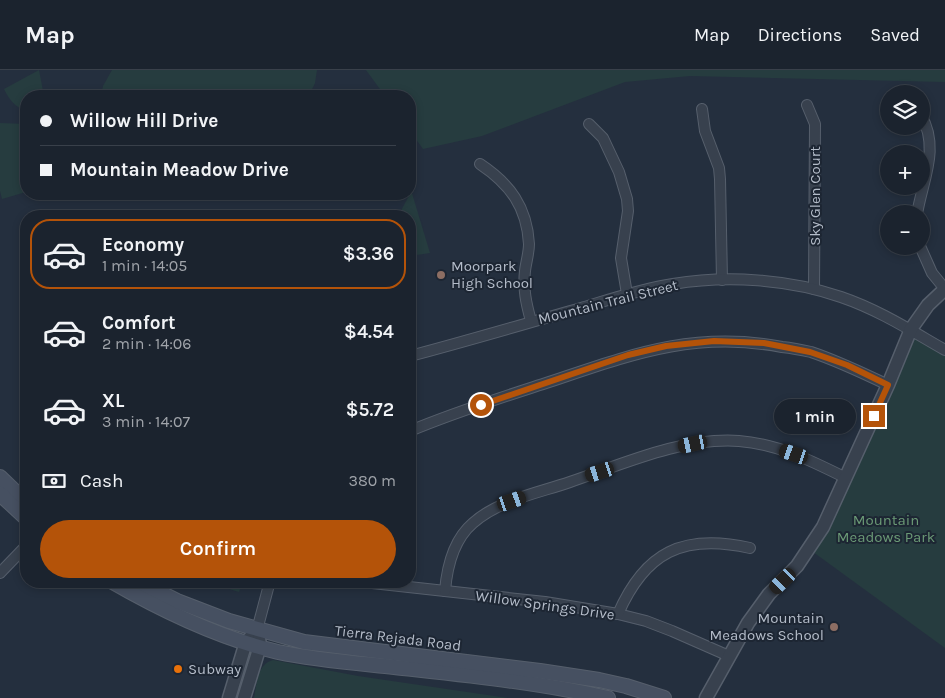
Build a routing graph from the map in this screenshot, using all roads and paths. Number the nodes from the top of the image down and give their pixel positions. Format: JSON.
{"nodes":[{"id":1,"x":807,"y":105,"type":"dead end"},
{"id":2,"x":702,"y":109,"type":"dead end"},
{"id":3,"x":589,"y":124,"type":"dead end"},
{"id":4,"x":929,"y":135,"type":"edge"},
{"id":5,"x":480,"y":164,"type":"dead end"},
{"id":6,"x":919,"y":205,"type":"edge"},
{"id":7,"x":924,"y":255,"type":"edge"},
{"id":8,"x":722,"y":280,"type":"junction"},
{"id":9,"x":814,"y":289,"type":"junction"},
{"id":10,"x":945,"y":289,"type":"edge"},
{"id":11,"x":627,"y":294,"type":"junction"},
{"id":12,"x":531,"y":321,"type":"junction"},
{"id":13,"x":911,"y":329,"type":"junction"},
{"id":14,"x":945,"y":350,"type":"edge"},
{"id":15,"x":416,"y":354,"type":"edge"},
{"id":16,"x":888,"y":385,"type":"junction"},
{"id":17,"x":416,"y":429,"type":"edge"},
{"id":18,"x":0,"y":477,"type":"edge"},
{"id":19,"x":846,"y":478,"type":"junction"},
{"id":20,"x":0,"y":494,"type":"edge"},
{"id":21,"x":20,"y":496,"type":"edge"},
{"id":22,"x":20,"y":512,"type":"edge"},
{"id":23,"x":750,"y":548,"type":"dead end"},
{"id":24,"x":20,"y":552,"type":"edge"},
{"id":25,"x":0,"y":574,"type":"edge"},
{"id":26,"x":124,"y":588,"type":"edge"},
{"id":27,"x":152,"y":588,"type":"edge"},
{"id":28,"x":268,"y":588,"type":"edge"},
{"id":29,"x":416,"y":588,"type":"edge"},
{"id":30,"x":445,"y":591,"type":"junction"},
{"id":31,"x":618,"y":614,"type":"junction"},
{"id":32,"x":257,"y":630,"type":"junction"},
{"id":33,"x":246,"y":642,"type":"junction"},
{"id":34,"x":260,"y":646,"type":"junction"},
{"id":35,"x":729,"y":656,"type":"junction"},
{"id":36,"x":229,"y":698,"type":"edge"},
{"id":37,"x":244,"y":698,"type":"edge"},
{"id":38,"x":608,"y":698,"type":"edge"},
{"id":39,"x":664,"y":698,"type":"edge"},
{"id":40,"x":706,"y":698,"type":"edge"}],
"edges":[{"from":1,"to":9,"type":"street","name":"Sky Glen Court"},
{"from":2,"to":8,"type":"street"},
{"from":3,"to":11,"type":"street"},
{"from":4,"to":6,"type":"street"},
{"from":5,"to":12,"type":"street"},
{"from":7,"to":10,"type":"street"},
{"from":8,"to":9,"type":"street","name":"Mountain Trail Street"},
{"from":8,"to":11,"type":"street","name":"Mountain Trail Street"},
{"from":9,"to":13,"type":"street","name":"Mountain Trail Street"},
{"from":10,"to":13,"type":"street"},
{"from":11,"to":12,"type":"street","name":"Mountain Trail Street"},
{"from":12,"to":15,"type":"street","name":"Mountain Trail Street"},
{"from":13,"to":14,"type":"street","name":"Mountain Trail Street"},
{"from":13,"to":16,"type":"street"},
{"from":16,"to":17,"type":"street"},
{"from":16,"to":19,"type":"street"},
{"from":18,"to":21,"type":"main road"},
{"from":19,"to":30,"type":"street"},
{"from":19,"to":35,"type":"street"},
{"from":20,"to":22,"type":"main road"},
{"from":23,"to":31,"type":"street"},
{"from":24,"to":25,"type":"street"},
{"from":26,"to":33,"type":"main road","name":"Tierra Rejada Road"},
{"from":27,"to":32,"type":"main road","name":"Tierra Rejada Road"},
{"from":28,"to":32,"type":"street"},
{"from":29,"to":30,"type":"street","name":"Willow Springs Drive"},
{"from":30,"to":31,"type":"street","name":"Willow Springs Drive"},
{"from":31,"to":35,"type":"street","name":"Willow Springs Drive"},
{"from":32,"to":33,"type":"street"},
{"from":32,"to":34,"type":"street"},
{"from":32,"to":39,"type":"main road","name":"Tierra Rejada Road"},
{"from":33,"to":34,"type":"main road","name":"Tierra Rejada Road"},
{"from":33,"to":36,"type":"street"},
{"from":34,"to":37,"type":"street"},
{"from":34,"to":38,"type":"main road","name":"Tierra Rejada Road"},
{"from":35,"to":40,"type":"street"}]}
